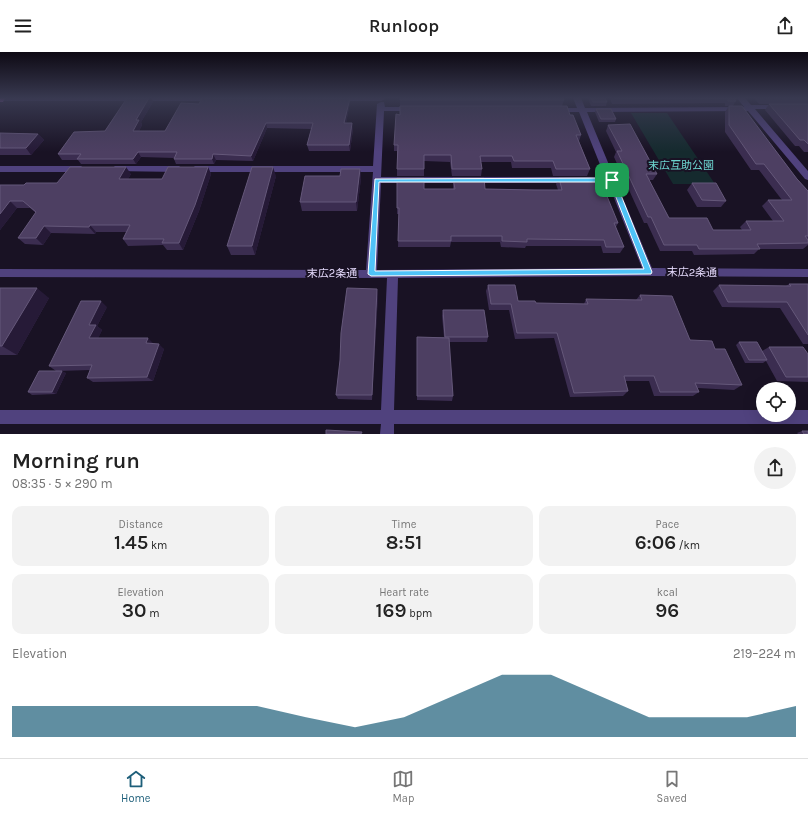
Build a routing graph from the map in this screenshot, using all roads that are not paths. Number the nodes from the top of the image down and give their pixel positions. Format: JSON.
{"nodes":[{"id":1,"x":381,"y":116,"type":"edge"},
{"id":2,"x":584,"y":116,"type":"edge"},
{"id":3,"x":756,"y":116,"type":"edge"},
{"id":4,"x":804,"y":167,"type":"edge"},
{"id":5,"x":0,"y":169,"type":"edge"},
{"id":6,"x":86,"y":169,"type":"edge"},
{"id":7,"x":102,"y":169,"type":"edge"},
{"id":8,"x":377,"y":169,"type":"junction"},
{"id":9,"x":808,"y":178,"type":"edge"},
{"id":10,"x":377,"y":180,"type":"junction"},
{"id":11,"x":612,"y":180,"type":"junction"},
{"id":12,"x":649,"y":272,"type":"junction"},
{"id":13,"x":0,"y":273,"type":"edge"},
{"id":14,"x":808,"y":273,"type":"edge"},
{"id":15,"x":371,"y":274,"type":"junction"},
{"id":16,"x":393,"y":274,"type":"junction"},
{"id":17,"x":0,"y":417,"type":"edge"},
{"id":18,"x":387,"y":417,"type":"junction"},
{"id":19,"x":808,"y":417,"type":"edge"},
{"id":20,"x":387,"y":434,"type":"edge"}],
"edges":[{"from":1,"to":8,"type":"street"},
{"from":2,"to":11,"type":"street"},
{"from":3,"to":4,"type":"street"},
{"from":4,"to":9,"type":"street"},
{"from":5,"to":6,"type":"street"},
{"from":7,"to":8,"type":"street"},
{"from":8,"to":10,"type":"street"},
{"from":10,"to":11,"type":"street"},
{"from":10,"to":15,"type":"street"},
{"from":11,"to":12,"type":"street"},
{"from":12,"to":14,"type":"street","name":"末広2条通"},
{"from":12,"to":16,"type":"street","name":"末広2条通"},
{"from":13,"to":15,"type":"street","name":"末広2条通"},
{"from":15,"to":16,"type":"street","name":"末広2条通"},
{"from":16,"to":18,"type":"street"},
{"from":17,"to":18,"type":"street"},
{"from":18,"to":19,"type":"street"},
{"from":18,"to":20,"type":"street"}]}
